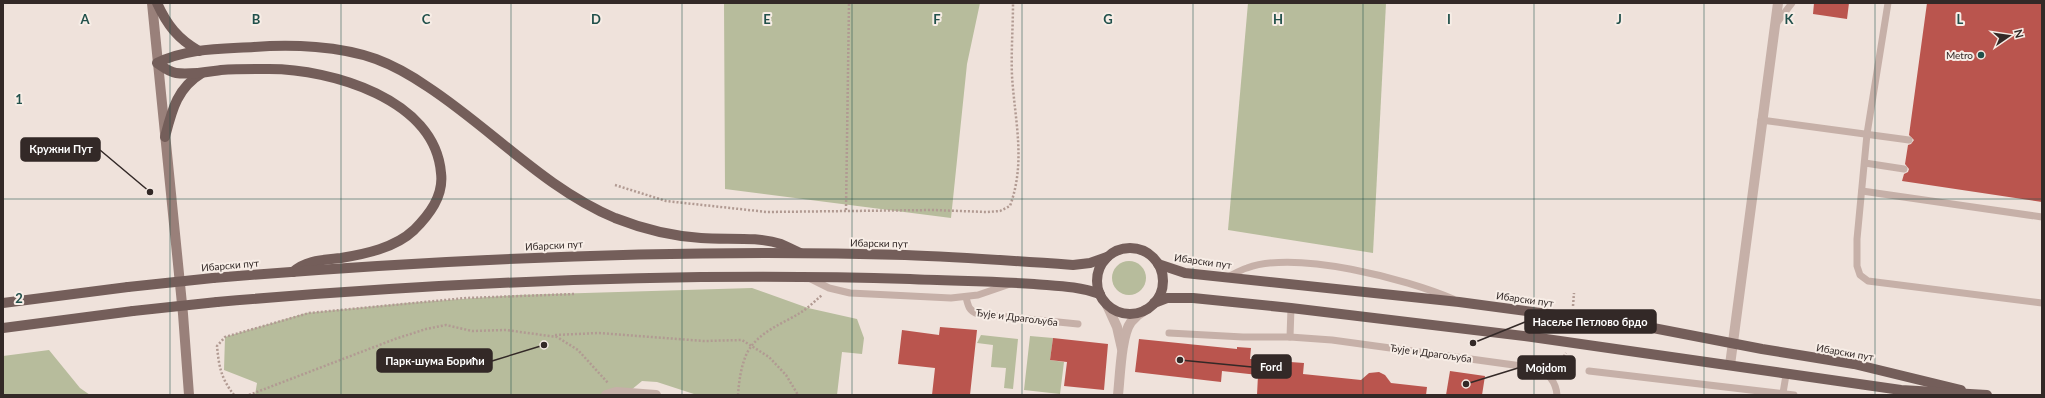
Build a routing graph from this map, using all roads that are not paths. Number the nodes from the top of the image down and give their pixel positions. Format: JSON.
{"nodes":[{"id":1,"x":152,"y":3,"type":"edge"},
{"id":2,"x":157,"y":3,"type":"edge"},
{"id":3,"x":1778,"y":3,"type":"edge"},
{"id":4,"x":1792,"y":3,"type":"edge"},
{"id":5,"x":1888,"y":3,"type":"edge"},
{"id":6,"x":1775,"y":26,"type":"junction"},
{"id":7,"x":199,"y":51,"type":"junction"},
{"id":8,"x":157,"y":63,"type":"junction"},
{"id":9,"x":204,"y":72,"type":"junction"},
{"id":10,"x":1761,"y":120,"type":"junction"},
{"id":11,"x":1867,"y":134,"type":"junction"},
{"id":12,"x":165,"y":137,"type":"junction"},
{"id":13,"x":1909,"y":140,"type":"dead end"},
{"id":14,"x":1865,"y":163,"type":"junction"},
{"id":15,"x":1904,"y":169,"type":"dead end"},
{"id":16,"x":1862,"y":191,"type":"junction"},
{"id":17,"x":2042,"y":217,"type":"edge"},
{"id":18,"x":800,"y":253,"type":"junction"},
{"id":19,"x":1107,"y":257,"type":"junction"},
{"id":20,"x":1158,"y":264,"type":"junction"},
{"id":21,"x":292,"y":272,"type":"junction"},
{"id":22,"x":806,"y":276,"type":"junction"},
{"id":23,"x":1228,"y":277,"type":"junction"},
{"id":24,"x":1013,"y":283,"type":"junction"},
{"id":25,"x":1100,"y":294,"type":"junction"},
{"id":26,"x":966,"y":297,"type":"junction"},
{"id":27,"x":1459,"y":302,"type":"junction"},
{"id":28,"x":3,"y":303,"type":"edge"},
{"id":29,"x":1154,"y":303,"type":"junction"},
{"id":30,"x":2042,"y":303,"type":"edge"},
{"id":31,"x":1107,"y":304,"type":"junction"},
{"id":32,"x":1291,"y":308,"type":"junction"},
{"id":33,"x":1145,"y":310,"type":"junction"},
{"id":34,"x":1078,"y":324,"type":"dead end"},
{"id":35,"x":3,"y":328,"type":"edge"},
{"id":36,"x":1169,"y":333,"type":"dead end"},
{"id":37,"x":1290,"y":337,"type":"junction"},
{"id":38,"x":1733,"y":344,"type":"junction"},
{"id":39,"x":1122,"y":353,"type":"junction"},
{"id":40,"x":1730,"y":365,"type":"junction"},
{"id":41,"x":1589,"y":371,"type":"dead end"},
{"id":42,"x":1786,"y":375,"type":"junction"},
{"id":43,"x":611,"y":394,"type":"edge"},
{"id":44,"x":1783,"y":394,"type":"junction"},
{"id":45,"x":1980,"y":394,"type":"edge"},
{"id":46,"x":189,"y":395,"type":"edge"},
{"id":47,"x":656,"y":395,"type":"edge"},
{"id":48,"x":1118,"y":395,"type":"edge"},
{"id":49,"x":1556,"y":395,"type":"edge"},
{"id":50,"x":1794,"y":395,"type":"edge"},
{"id":51,"x":1987,"y":395,"type":"edge"}],
"edges":[{"from":1,"to":8,"type":"main road"},
{"from":2,"to":7,"type":"main road"},
{"from":3,"to":6,"type":"street"},
{"from":4,"to":6,"type":"lane"},
{"from":5,"to":11,"type":"lane"},
{"from":6,"to":10,"type":"street"},
{"from":7,"to":8,"type":"main road"},
{"from":7,"to":18,"type":"main road"},
{"from":8,"to":9,"type":"main road"},
{"from":8,"to":12,"type":"main road"},
{"from":9,"to":12,"type":"main road"},
{"from":9,"to":21,"type":"main road"},
{"from":10,"to":11,"type":"lane"},
{"from":10,"to":38,"type":"street"},
{"from":11,"to":13,"type":"lane"},
{"from":11,"to":14,"type":"lane"},
{"from":12,"to":46,"type":"main road"},
{"from":14,"to":15,"type":"lane"},
{"from":14,"to":16,"type":"lane"},
{"from":16,"to":17,"type":"lane"},
{"from":16,"to":30,"type":"lane"},
{"from":18,"to":19,"type":"main road","name":"Ибарски пут"},
{"from":18,"to":21,"type":"main road","name":"Ибарски пут"},
{"from":19,"to":20,"type":"main road"},
{"from":19,"to":25,"type":"main road"},
{"from":20,"to":23,"type":"main road","name":"Ибарски пут"},
{"from":20,"to":29,"type":"main road"},
{"from":21,"to":28,"type":"main road","name":"Ибарски пут","bridge":true},
{"from":22,"to":24,"type":"main road"},
{"from":22,"to":26,"type":"lane"},
{"from":22,"to":35,"type":"main road","bridge":true},
{"from":23,"to":27,"type":"main road","name":"Ибарски пут"},
{"from":23,"to":27,"type":"lane"},
{"from":24,"to":25,"type":"main road"},
{"from":24,"to":26,"type":"lane"},
{"from":25,"to":31,"type":"main road"},
{"from":26,"to":34,"type":"lane","name":"Ђује и Драгољуба"},
{"from":27,"to":38,"type":"main road","name":"Ибарски пут"},
{"from":29,"to":32,"type":"main road","name":"Ибарски пут"},
{"from":29,"to":33,"type":"main road"},
{"from":31,"to":33,"type":"main road"},
{"from":31,"to":39,"type":"street"},
{"from":32,"to":37,"type":"lane"},
{"from":32,"to":40,"type":"main road","name":"Ибарски пут"},
{"from":33,"to":39,"type":"street"},
{"from":36,"to":37,"type":"lane","name":"Ђује и Драгољуба"},
{"from":37,"to":49,"type":"lane","name":"Ђује и Драгољуба"},
{"from":38,"to":40,"type":"street"},
{"from":38,"to":45,"type":"main road","name":"Ибарски пут"},
{"from":39,"to":48,"type":"street"},
{"from":40,"to":42,"type":"main road","name":"Ибарски пут"},
{"from":41,"to":44,"type":"lane"},
{"from":42,"to":44,"type":"lane"},
{"from":42,"to":45,"type":"main road","name":"Ибарски пут"},
{"from":43,"to":47,"type":"street"},
{"from":44,"to":50,"type":"lane"},
{"from":45,"to":51,"type":"main road","name":"Ибарски пут"}]}
